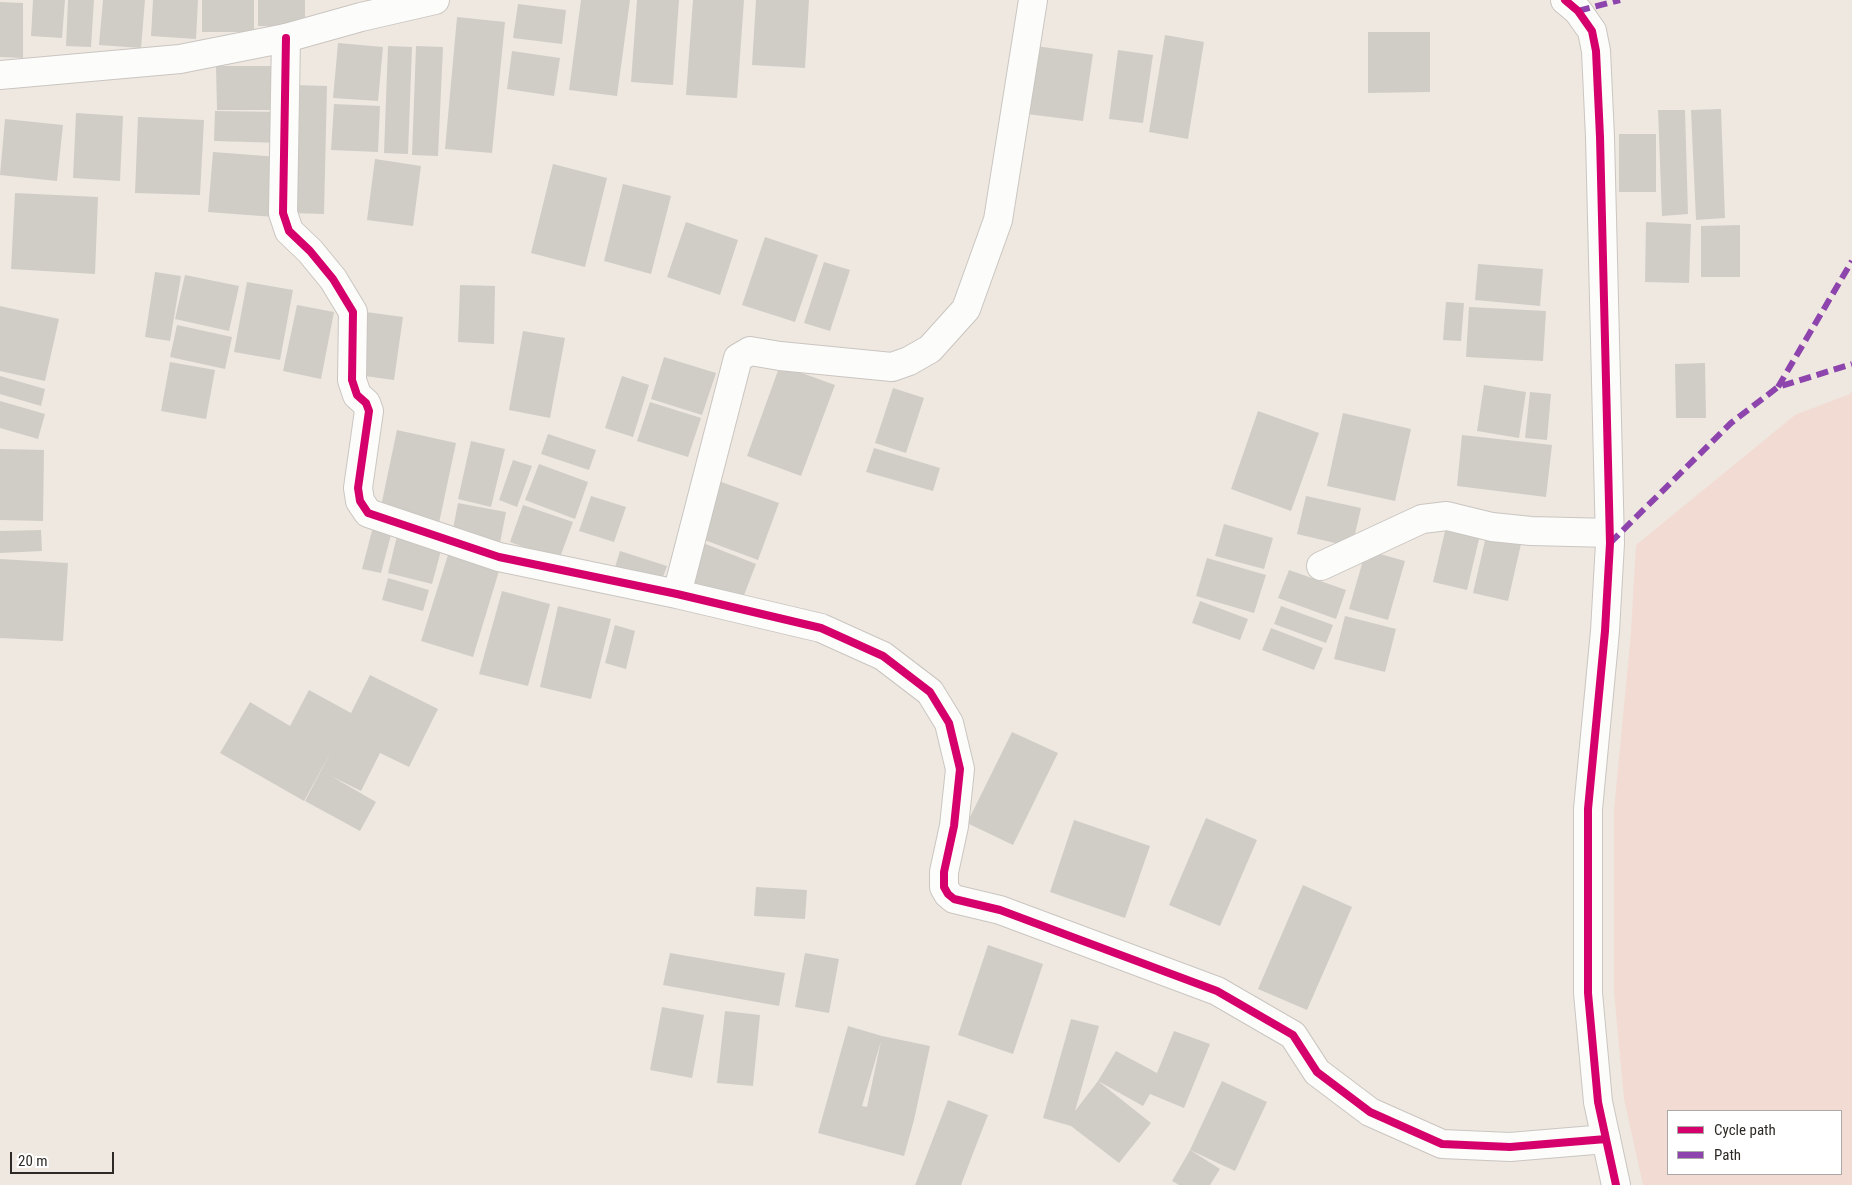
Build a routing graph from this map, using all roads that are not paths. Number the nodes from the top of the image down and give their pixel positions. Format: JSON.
{"nodes":[{"id":1,"x":435,"y":0,"type":"edge"},
{"id":2,"x":1033,"y":0,"type":"edge"},
{"id":3,"x":1565,"y":0,"type":"edge"},
{"id":4,"x":361,"y":8,"type":"edge"},
{"id":5,"x":286,"y":38,"type":"junction"},
{"id":6,"x":0,"y":75,"type":"edge"},
{"id":7,"x":1610,"y":533,"type":"junction"},
{"id":8,"x":1321,"y":566,"type":"dead end"},
{"id":9,"x":676,"y":594,"type":"junction"},
{"id":10,"x":1606,"y":1139,"type":"junction"},
{"id":11,"x":1616,"y":1185,"type":"edge"}],
"edges":[{"from":1,"to":4,"type":"street"},
{"from":2,"to":9,"type":"street"},
{"from":3,"to":7,"type":"street"},
{"from":4,"to":5,"type":"street"},
{"from":5,"to":6,"type":"street"},
{"from":5,"to":9,"type":"street"},
{"from":7,"to":8,"type":"street"},
{"from":7,"to":10,"type":"street"},
{"from":9,"to":10,"type":"street"},
{"from":10,"to":11,"type":"street"}]}
